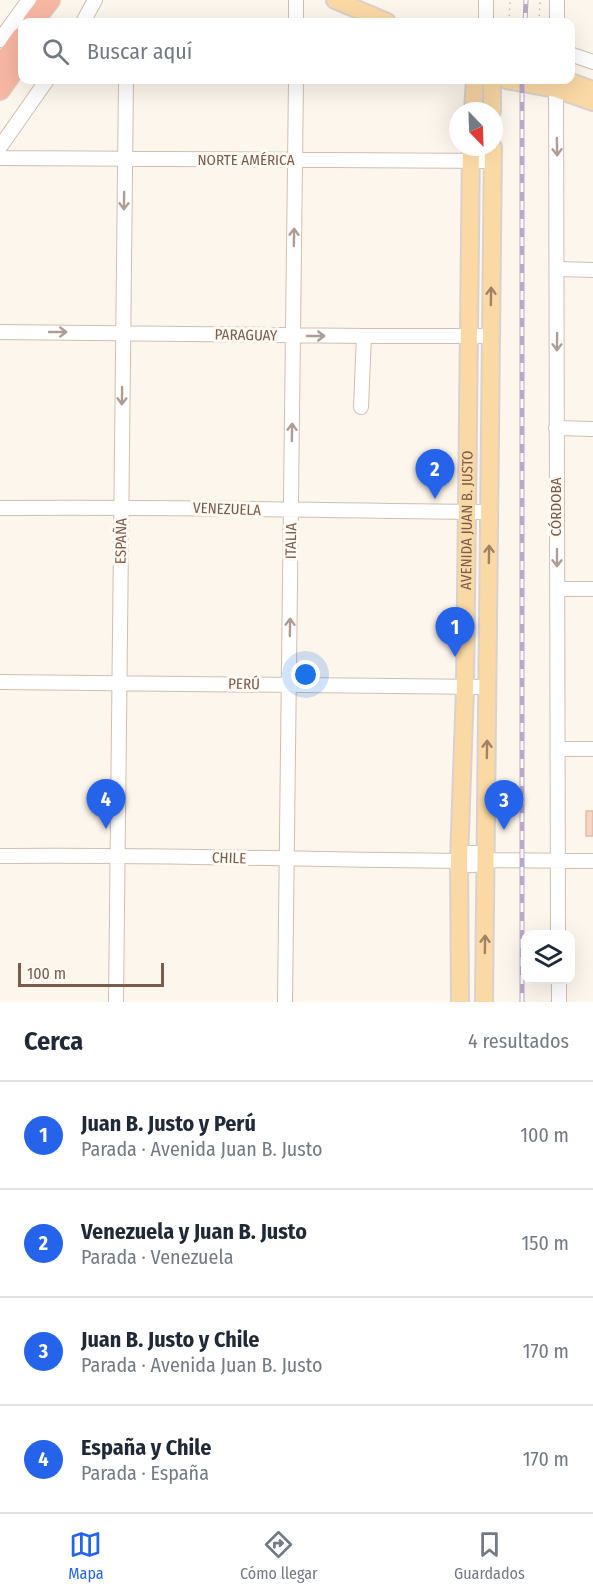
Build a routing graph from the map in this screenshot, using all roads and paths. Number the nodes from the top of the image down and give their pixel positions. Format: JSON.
{"nodes":[{"id":1,"x":29,"y":0,"type":"edge"},
{"id":2,"x":50,"y":0,"type":"edge"},
{"id":3,"x":65,"y":0,"type":"edge"},
{"id":4,"x":95,"y":0,"type":"edge"},
{"id":5,"x":296,"y":0,"type":"edge"},
{"id":6,"x":335,"y":0,"type":"edge"},
{"id":7,"x":486,"y":0,"type":"edge"},
{"id":8,"x":494,"y":0,"type":"edge"},
{"id":9,"x":510,"y":0,"type":"edge"},
{"id":10,"x":540,"y":0,"type":"edge"},
{"id":11,"x":557,"y":0,"type":"edge"},
{"id":12,"x":36,"y":18,"type":"edge"},
{"id":13,"x":51,"y":18,"type":"edge"},
{"id":14,"x":85,"y":18,"type":"edge"},
{"id":15,"x":296,"y":18,"type":"edge"},
{"id":16,"x":378,"y":18,"type":"edge"},
{"id":17,"x":486,"y":18,"type":"edge"},
{"id":18,"x":494,"y":18,"type":"edge"},
{"id":19,"x":509,"y":18,"type":"edge"},
{"id":20,"x":539,"y":18,"type":"edge"},
{"id":21,"x":557,"y":18,"type":"edge"},
{"id":22,"x":7,"y":35,"type":"edge"},
{"id":23,"x":575,"y":56,"type":"edge"},
{"id":24,"x":593,"y":62,"type":"edge"},
{"id":25,"x":18,"y":64,"type":"edge"},
{"id":26,"x":0,"y":68,"type":"edge"},
{"id":27,"x":44,"y":84,"type":"edge"},
{"id":28,"x":126,"y":84,"type":"edge"},
{"id":29,"x":296,"y":84,"type":"edge"},
{"id":30,"x":487,"y":84,"type":"edge"},
{"id":31,"x":489,"y":84,"type":"edge"},
{"id":32,"x":559,"y":84,"type":"edge"},
{"id":33,"x":561,"y":84,"type":"edge"},
{"id":34,"x":564,"y":84,"type":"edge"},
{"id":35,"x":0,"y":90,"type":"edge"},
{"id":36,"x":593,"y":90,"type":"edge"},
{"id":37,"x":478,"y":102,"type":"edge"},
{"id":38,"x":491,"y":102,"type":"edge"},
{"id":39,"x":593,"y":102,"type":"edge"},
{"id":40,"x":0,"y":147,"type":"edge"},
{"id":41,"x":449,"y":155,"type":"edge"},
{"id":42,"x":470,"y":156,"type":"edge"},
{"id":43,"x":493,"y":156,"type":"edge"},
{"id":44,"x":0,"y":158,"type":"edge"},
{"id":45,"x":125,"y":159,"type":"junction"},
{"id":46,"x":295,"y":160,"type":"junction"},
{"id":47,"x":558,"y":270,"type":"junction"},
{"id":48,"x":593,"y":270,"type":"edge"},
{"id":49,"x":0,"y":332,"type":"edge"},
{"id":50,"x":123,"y":332,"type":"junction"},
{"id":51,"x":293,"y":336,"type":"junction"},
{"id":52,"x":364,"y":336,"type":"junction"},
{"id":53,"x":491,"y":336,"type":"junction"},
{"id":54,"x":468,"y":337,"type":"junction"},
{"id":55,"x":361,"y":407,"type":"dead end"},
{"id":56,"x":556,"y":428,"type":"junction"},
{"id":57,"x":593,"y":429,"type":"edge"},
{"id":58,"x":121,"y":506,"type":"junction"},
{"id":59,"x":0,"y":507,"type":"edge"},
{"id":60,"x":291,"y":511,"type":"junction"},
{"id":61,"x":466,"y":512,"type":"junction"},
{"id":62,"x":489,"y":512,"type":"junction"},
{"id":63,"x":557,"y":589,"type":"junction"},
{"id":64,"x":593,"y":590,"type":"edge"},
{"id":65,"x":0,"y":682,"type":"edge"},
{"id":66,"x":119,"y":682,"type":"junction"},
{"id":67,"x":289,"y":685,"type":"junction"},
{"id":68,"x":465,"y":687,"type":"junction"},
{"id":69,"x":487,"y":687,"type":"junction"},
{"id":70,"x":559,"y":749,"type":"junction"},
{"id":71,"x":593,"y":749,"type":"edge"},
{"id":72,"x":117,"y":855,"type":"junction"},
{"id":73,"x":0,"y":856,"type":"edge"},
{"id":74,"x":287,"y":860,"type":"junction"},
{"id":75,"x":486,"y":860,"type":"junction"},
{"id":76,"x":459,"y":861,"type":"junction"},
{"id":77,"x":558,"y":861,"type":"junction"},
{"id":78,"x":593,"y":861,"type":"edge"},
{"id":79,"x":558,"y":930,"type":"edge"},
{"id":80,"x":559,"y":984,"type":"edge"},
{"id":81,"x":116,"y":1002,"type":"edge"},
{"id":82,"x":285,"y":1002,"type":"edge"},
{"id":83,"x":460,"y":1002,"type":"edge"},
{"id":84,"x":484,"y":1002,"type":"edge"},
{"id":85,"x":559,"y":1002,"type":"edge"}],
"edges":[{"from":1,"to":22,"type":"street"},
{"from":2,"to":12,"type":"highway"},
{"from":3,"to":13,"type":"highway"},
{"from":4,"to":14,"type":"street"},
{"from":5,"to":15,"type":"street"},
{"from":6,"to":16,"type":"main road"},
{"from":7,"to":17,"type":"street"},
{"from":8,"to":18,"type":"street"},
{"from":9,"to":19,"type":"path"},
{"from":10,"to":20,"type":"path"},
{"from":11,"to":21,"type":"street"},
{"from":22,"to":26,"type":"highway"},
{"from":23,"to":24,"type":"street"},
{"from":25,"to":35,"type":"highway"},
{"from":27,"to":40,"type":"street"},
{"from":28,"to":45,"type":"street","name":"ESPAÑA"},
{"from":29,"to":46,"type":"street","name":"ITALIA"},
{"from":30,"to":37,"type":"main road"},
{"from":31,"to":38,"type":"main road"},
{"from":32,"to":47,"type":"street","name":"CÓRDOBA","one_way":true},
{"from":33,"to":39,"type":"main road"},
{"from":34,"to":36,"type":"main road"},
{"from":41,"to":46,"type":"street","name":"NORTE AMÉRICA"},
{"from":42,"to":54,"type":"main road","name":"AVENIDA JUAN B. JUSTO"},
{"from":53,"to":43,"type":"main road","name":"AVENIDA JUAN B. JUSTO","one_way":true},
{"from":44,"to":45,"type":"street","name":"NORTE AMÉRICA"},
{"from":45,"to":46,"type":"street","name":"NORTE AMÉRICA"},
{"from":45,"to":50,"type":"street","name":"ESPAÑA","one_way":true},
{"from":51,"to":46,"type":"street","name":"ITALIA","one_way":true},
{"from":47,"to":48,"type":"street"},
{"from":47,"to":56,"type":"street","name":"CÓRDOBA","one_way":true},
{"from":49,"to":50,"type":"street","name":"PARAGUAY","one_way":true},
{"from":50,"to":51,"type":"street","name":"PARAGUAY"},
{"from":50,"to":58,"type":"street","name":"ESPAÑA","one_way":true},
{"from":51,"to":52,"type":"street","name":"PARAGUAY","one_way":true},
{"from":60,"to":51,"type":"street","name":"ITALIA","one_way":true},
{"from":52,"to":54,"type":"street","name":"PARAGUAY"},
{"from":52,"to":55,"type":"street"},
{"from":53,"to":54,"type":"street","name":"PARAGUAY"},
{"from":53,"to":62,"type":"main road","name":"AVENIDA JUAN B. JUSTO"},
{"from":54,"to":61,"type":"main road","name":"AVENIDA JUAN B. JUSTO"},
{"from":56,"to":57,"type":"street"},
{"from":56,"to":63,"type":"street","name":"CÓRDOBA","one_way":true},
{"from":58,"to":59,"type":"street","name":"VENEZUELA"},
{"from":58,"to":60,"type":"street","name":"VENEZUELA"},
{"from":58,"to":66,"type":"street","name":"ESPAÑA"},
{"from":60,"to":61,"type":"street","name":"VENEZUELA"},
{"from":67,"to":60,"type":"street","name":"ITALIA","one_way":true},
{"from":61,"to":62,"type":"street","name":"VENEZUELA"},
{"from":61,"to":68,"type":"main road","name":"AVENIDA JUAN B. JUSTO"},
{"from":69,"to":62,"type":"main road","name":"AVENIDA JUAN B. JUSTO","one_way":true},
{"from":63,"to":64,"type":"street"},
{"from":63,"to":70,"type":"street","name":"CÓRDOBA"},
{"from":65,"to":66,"type":"street","name":"PERÚ"},
{"from":66,"to":67,"type":"street","name":"PERÚ"},
{"from":66,"to":72,"type":"street","name":"ESPAÑA"},
{"from":67,"to":68,"type":"street","name":"PERÚ"},
{"from":67,"to":74,"type":"street","name":"ITALIA"},
{"from":68,"to":69,"type":"street","name":"PERÚ"},
{"from":68,"to":76,"type":"main road","name":"AVENIDA JUAN B. JUSTO"},
{"from":75,"to":69,"type":"main road","name":"AVENIDA JUAN B. JUSTO","one_way":true},
{"from":70,"to":71,"type":"street"},
{"from":70,"to":77,"type":"street","name":"CÓRDOBA"},
{"from":72,"to":73,"type":"street","name":"CHILE"},
{"from":72,"to":74,"type":"street","name":"CHILE"},
{"from":72,"to":81,"type":"street","name":"ESPAÑA"},
{"from":74,"to":76,"type":"street","name":"CHILE"},
{"from":74,"to":82,"type":"street","name":"ITALIA"},
{"from":75,"to":76,"type":"street","name":"CHILE"},
{"from":75,"to":77,"type":"street","name":"CHILE"},
{"from":84,"to":75,"type":"main road","name":"AVENIDA JUAN B. JUSTO","one_way":true},
{"from":76,"to":83,"type":"main road","name":"AVENIDA JUAN B. JUSTO"},
{"from":77,"to":78,"type":"street","name":"CHILE"},
{"from":77,"to":79,"type":"street","name":"CÓRDOBA"},
{"from":80,"to":85,"type":"street"}]}
